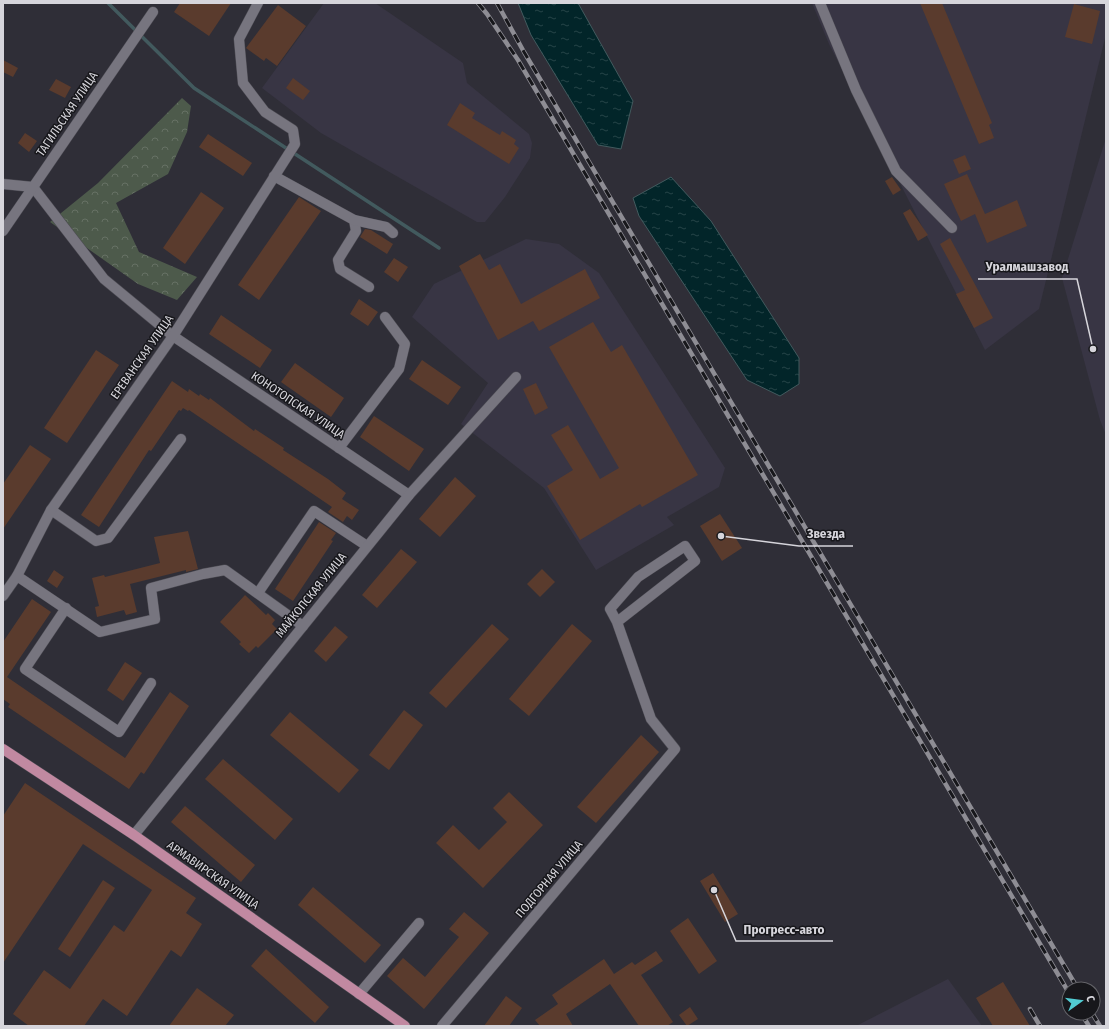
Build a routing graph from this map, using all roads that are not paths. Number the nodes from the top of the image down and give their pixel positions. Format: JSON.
{"nodes":[{"id":1,"x":258,"y":3,"type":"edge"},
{"id":2,"x":820,"y":3,"type":"edge"},
{"id":3,"x":153,"y":12,"type":"dead end"},
{"id":4,"x":274,"y":176,"type":"junction"},
{"id":5,"x":3,"y":184,"type":"edge"},
{"id":6,"x":33,"y":187,"type":"junction"},
{"id":7,"x":354,"y":220,"type":"junction"},
{"id":8,"x":952,"y":228,"type":"dead end"},
{"id":9,"x":3,"y":231,"type":"edge"},
{"id":10,"x":393,"y":233,"type":"dead end"},
{"id":11,"x":369,"y":287,"type":"dead end"},
{"id":12,"x":385,"y":317,"type":"dead end"},
{"id":13,"x":173,"y":336,"type":"junction"},
{"id":14,"x":516,"y":377,"type":"dead end"},
{"id":15,"x":181,"y":439,"type":"dead end"},
{"id":16,"x":339,"y":448,"type":"junction"},
{"id":17,"x":408,"y":495,"type":"junction"},
{"id":18,"x":51,"y":510,"type":"junction"},
{"id":19,"x":367,"y":546,"type":"junction"},
{"id":20,"x":17,"y":576,"type":"junction"},
{"id":21,"x":258,"y":593,"type":"junction"},
{"id":22,"x":3,"y":596,"type":"edge"},
{"id":23,"x":66,"y":608,"type":"junction"},
{"id":24,"x":617,"y":622,"type":"junction"},
{"id":25,"x":303,"y":626,"type":"junction"},
{"id":26,"x":151,"y":683,"type":"dead end"},
{"id":27,"x":3,"y":749,"type":"edge"},
{"id":28,"x":134,"y":835,"type":"junction"},
{"id":29,"x":419,"y":923,"type":"dead end"},
{"id":30,"x":359,"y":994,"type":"junction"},
{"id":31,"x":405,"y":1026,"type":"edge"},
{"id":32,"x":442,"y":1026,"type":"edge"}],
"edges":[{"from":1,"to":4,"type":"street","name":"ЕРЕВАНСКАЯ УЛИЦА"},
{"from":2,"to":8,"type":"street"},
{"from":3,"to":6,"type":"street","name":"ТАГИЛЬСКАЯ УЛИЦА"},
{"from":4,"to":7,"type":"street"},
{"from":4,"to":13,"type":"street","name":"ЕРЕВАНСКАЯ УЛИЦА"},
{"from":5,"to":6,"type":"street"},
{"from":6,"to":9,"type":"street","name":"ТАГИЛЬСКАЯ УЛИЦА"},
{"from":6,"to":13,"type":"street","name":"КОНОТОПСКАЯ УЛИЦА"},
{"from":7,"to":10,"type":"street"},
{"from":7,"to":11,"type":"street"},
{"from":12,"to":16,"type":"street"},
{"from":13,"to":16,"type":"street","name":"КОНОТОПСКАЯ УЛИЦА"},
{"from":13,"to":18,"type":"street","name":"ЕРЕВАНСКАЯ УЛИЦА"},
{"from":14,"to":17,"type":"street","name":"МАЙКОПСКАЯ УЛИЦА"},
{"from":15,"to":18,"type":"street"},
{"from":16,"to":17,"type":"street","name":"КОНОТОПСКАЯ УЛИЦА"},
{"from":17,"to":19,"type":"street","name":"МАЙКОПСКАЯ УЛИЦА"},
{"from":18,"to":20,"type":"street","name":"ЕРЕВАНСКАЯ УЛИЦА"},
{"from":19,"to":21,"type":"street"},
{"from":19,"to":25,"type":"street","name":"МАЙКОПСКАЯ УЛИЦА"},
{"from":20,"to":22,"type":"street","name":"ЕРЕВАНСКАЯ УЛИЦА"},
{"from":20,"to":23,"type":"street"},
{"from":21,"to":23,"type":"street"},
{"from":21,"to":25,"type":"street"},
{"from":23,"to":26,"type":"street"},
{"from":24,"to":24,"type":"street"},
{"from":24,"to":32,"type":"street","name":"ПОДГОРНАЯ УЛИЦА"},
{"from":25,"to":28,"type":"street","name":"МАЙКОПСКАЯ УЛИЦА"},
{"from":27,"to":28,"type":"main road","name":"АРМАВИРСКАЯ УЛИЦА"},
{"from":28,"to":30,"type":"main road","name":"АРМАВИРСКАЯ УЛИЦА"},
{"from":29,"to":30,"type":"street"},
{"from":30,"to":31,"type":"main road","name":"АРМАВИРСКАЯ УЛИЦА"}]}
